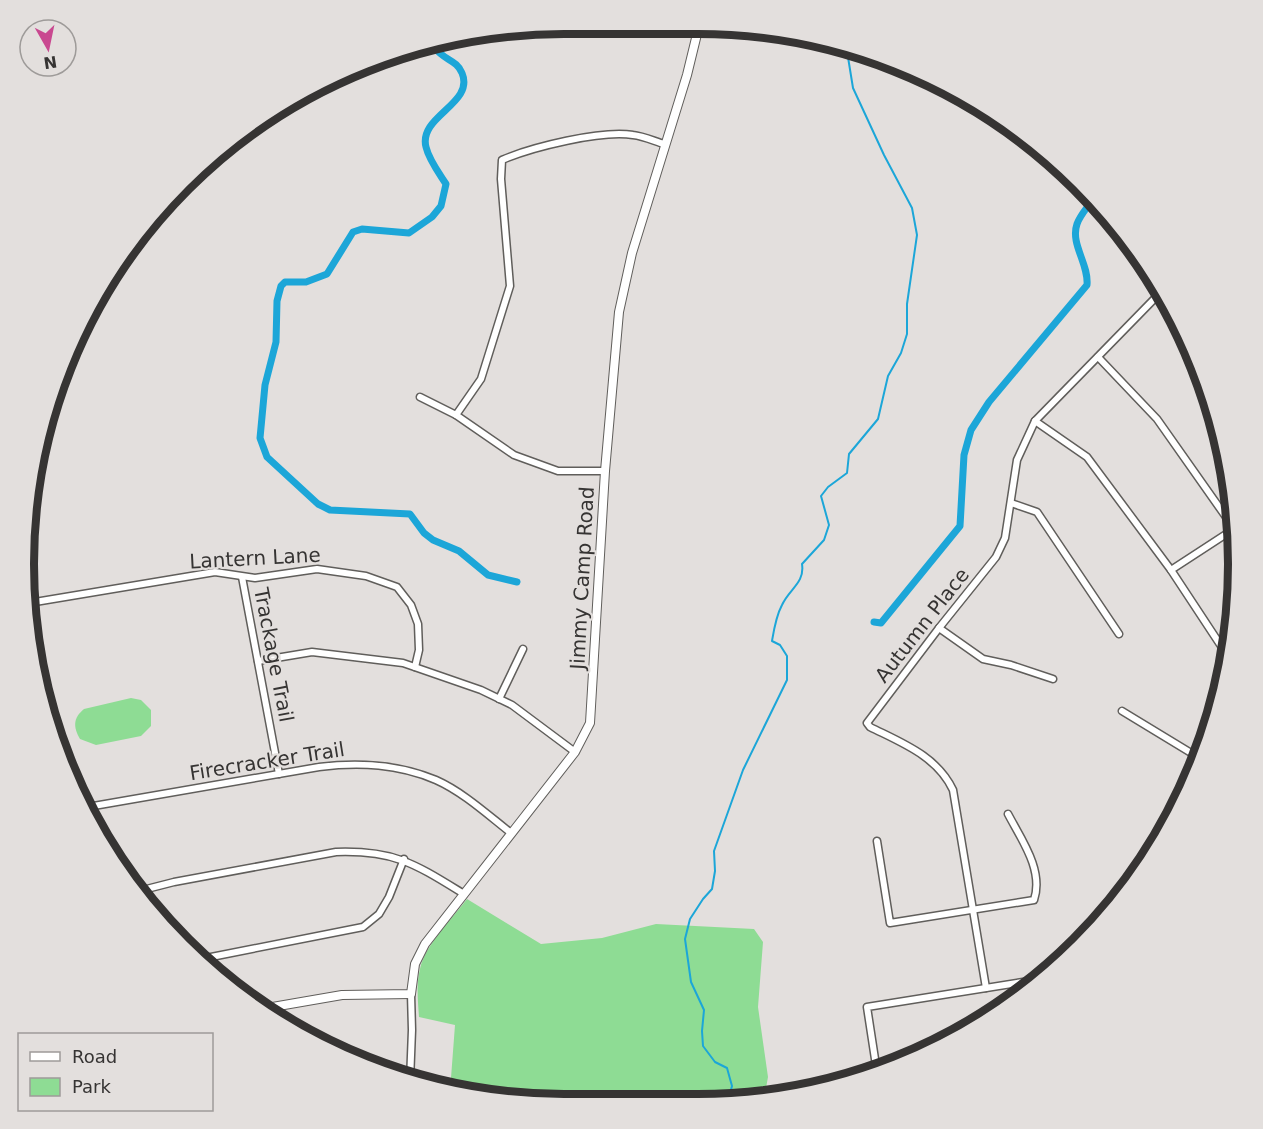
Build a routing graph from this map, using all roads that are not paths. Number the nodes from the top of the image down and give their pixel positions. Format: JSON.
{"nodes":[{"id":1,"x":697,"y":34,"type":"edge"},
{"id":2,"x":664,"y":144,"type":"junction"},
{"id":3,"x":1156,"y":298,"type":"edge"},
{"id":4,"x":1098,"y":357,"type":"junction"},
{"id":5,"x":420,"y":397,"type":"dead end"},
{"id":6,"x":456,"y":415,"type":"junction"},
{"id":7,"x":1035,"y":421,"type":"junction"},
{"id":8,"x":605,"y":471,"type":"junction"},
{"id":9,"x":1011,"y":503,"type":"junction"},
{"id":10,"x":1226,"y":516,"type":"edge"},
{"id":11,"x":1227,"y":535,"type":"edge"},
{"id":12,"x":1171,"y":570,"type":"junction"},
{"id":13,"x":242,"y":577,"type":"junction"},
{"id":14,"x":36,"y":602,"type":"edge"},
{"id":15,"x":939,"y":628,"type":"junction"},
{"id":16,"x":1119,"y":634,"type":"dead end"},
{"id":17,"x":1222,"y":647,"type":"edge"},
{"id":18,"x":523,"y":649,"type":"dead end"},
{"id":19,"x":258,"y":661,"type":"junction"},
{"id":20,"x":415,"y":667,"type":"junction"},
{"id":21,"x":1053,"y":679,"type":"dead end"},
{"id":22,"x":499,"y":699,"type":"junction"},
{"id":23,"x":1122,"y":711,"type":"dead end"},
{"id":24,"x":575,"y":752,"type":"junction"},
{"id":25,"x":1193,"y":754,"type":"edge"},
{"id":26,"x":279,"y":774,"type":"junction"},
{"id":27,"x":93,"y":806,"type":"edge"},
{"id":28,"x":1008,"y":814,"type":"dead end"},
{"id":29,"x":511,"y":833,"type":"junction"},
{"id":30,"x":877,"y":841,"type":"dead end"},
{"id":31,"x":404,"y":859,"type":"junction"},
{"id":32,"x":146,"y":889,"type":"edge"},
{"id":33,"x":464,"y":894,"type":"junction"},
{"id":34,"x":973,"y":908,"type":"junction"},
{"id":35,"x":209,"y":957,"type":"edge"},
{"id":36,"x":1025,"y":982,"type":"edge"},
{"id":37,"x":986,"y":988,"type":"junction"},
{"id":38,"x":411,"y":994,"type":"junction"},
{"id":39,"x":274,"y":1008,"type":"edge"},
{"id":40,"x":876,"y":1063,"type":"edge"},
{"id":41,"x":410,"y":1071,"type":"edge"}],
"edges":[{"from":1,"to":2,"type":"street","name":"Jimmy Camp Road"},
{"from":2,"to":6,"type":"street"},
{"from":2,"to":8,"type":"street","name":"Jimmy Camp Road"},
{"from":3,"to":4,"type":"street","name":"Autumn Place"},
{"from":4,"to":7,"type":"street","name":"Autumn Place"},
{"from":4,"to":10,"type":"street"},
{"from":5,"to":6,"type":"street"},
{"from":6,"to":8,"type":"street"},
{"from":7,"to":9,"type":"street","name":"Autumn Place"},
{"from":7,"to":12,"type":"street"},
{"from":8,"to":24,"type":"street","name":"Jimmy Camp Road"},
{"from":9,"to":15,"type":"street","name":"Autumn Place"},
{"from":9,"to":16,"type":"street"},
{"from":11,"to":12,"type":"street"},
{"from":12,"to":17,"type":"street"},
{"from":13,"to":14,"type":"street","name":"Lantern Lane"},
{"from":13,"to":19,"type":"street","name":"Trackage Trail"},
{"from":13,"to":20,"type":"street","name":"Lantern Lane"},
{"from":15,"to":21,"type":"street"},
{"from":15,"to":34,"type":"street","name":"Autumn Place"},
{"from":18,"to":22,"type":"street"},
{"from":19,"to":20,"type":"street"},
{"from":19,"to":26,"type":"street","name":"Trackage Trail"},
{"from":20,"to":22,"type":"street"},
{"from":22,"to":24,"type":"street"},
{"from":23,"to":25,"type":"street"},
{"from":24,"to":29,"type":"street","name":"Jimmy Camp Road"},
{"from":26,"to":27,"type":"street","name":"Firecracker Trail"},
{"from":26,"to":29,"type":"street","name":"Firecracker Trail"},
{"from":28,"to":34,"type":"street"},
{"from":29,"to":33,"type":"street","name":"Jimmy Camp Road"},
{"from":30,"to":34,"type":"street"},
{"from":31,"to":32,"type":"street"},
{"from":31,"to":33,"type":"street"},
{"from":31,"to":35,"type":"street"},
{"from":33,"to":38,"type":"street","name":"Jimmy Camp Road"},
{"from":34,"to":37,"type":"street","name":"Autumn Place"},
{"from":36,"to":37,"type":"street"},
{"from":37,"to":40,"type":"street"},
{"from":38,"to":39,"type":"street"},
{"from":38,"to":41,"type":"street","name":"Jimmy Camp Road"}]}
